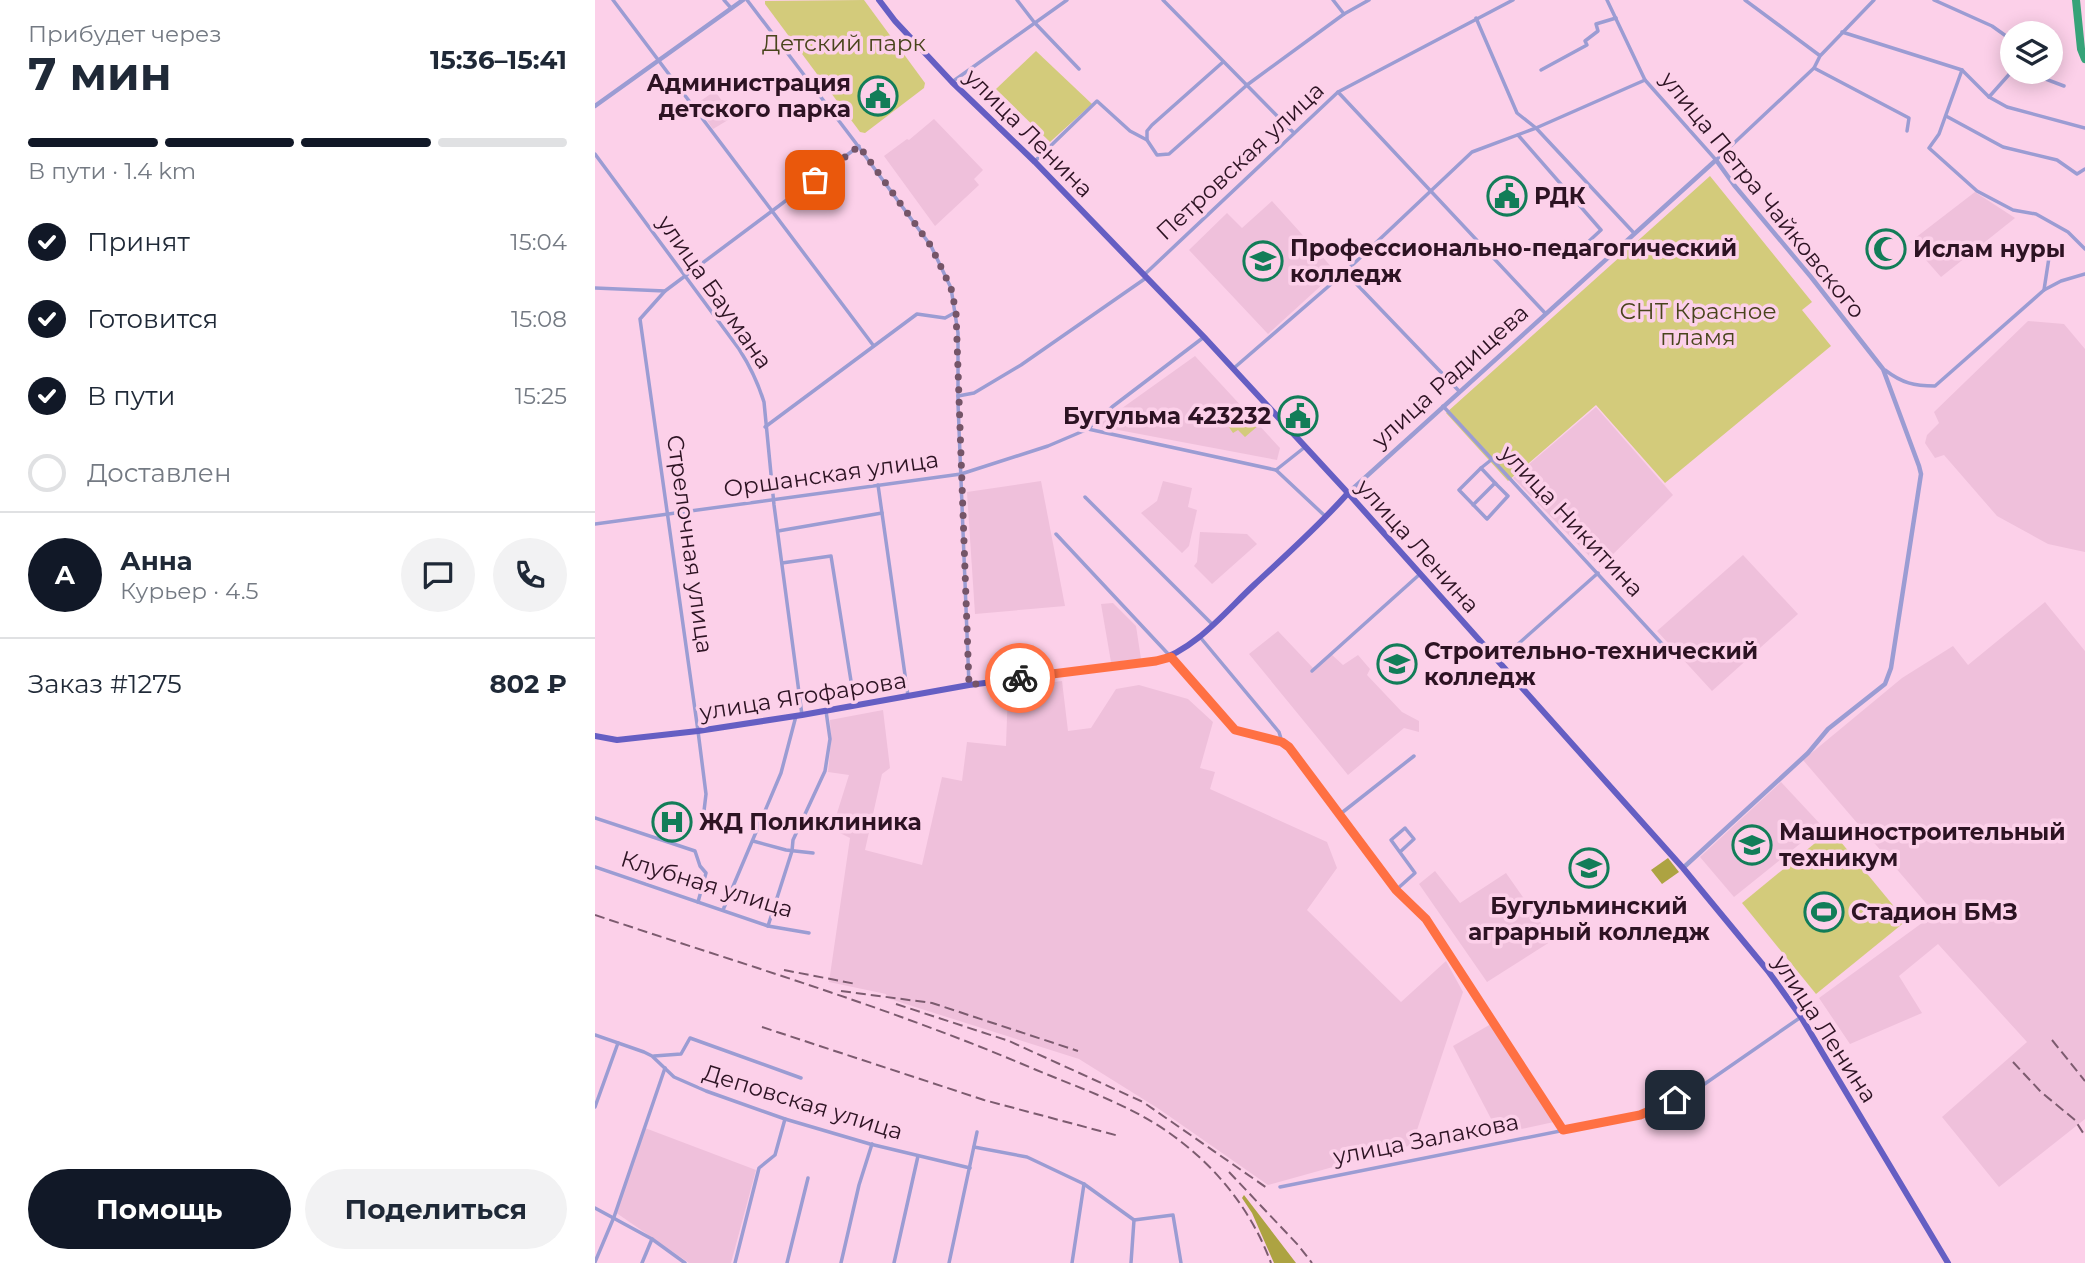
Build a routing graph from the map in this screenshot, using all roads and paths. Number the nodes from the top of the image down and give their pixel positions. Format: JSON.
{"nodes":[{"id":1,"x":613,"y":0,"type":"edge"},
{"id":2,"x":724,"y":0,"type":"edge"},
{"id":3,"x":745,"y":0,"type":"edge"},
{"id":4,"x":879,"y":0,"type":"edge"},
{"id":5,"x":1017,"y":0,"type":"edge"},
{"id":6,"x":1067,"y":0,"type":"edge"},
{"id":7,"x":1163,"y":0,"type":"edge"},
{"id":8,"x":1333,"y":0,"type":"edge"},
{"id":9,"x":1369,"y":0,"type":"edge"},
{"id":10,"x":1513,"y":0,"type":"edge"},
{"id":11,"x":1607,"y":0,"type":"edge"},
{"id":12,"x":1745,"y":0,"type":"edge"},
{"id":13,"x":1874,"y":0,"type":"edge"},
{"id":14,"x":1934,"y":0,"type":"edge"},
{"id":15,"x":731,"y":8,"type":"junction"},
{"id":16,"x":1345,"y":13,"type":"junction"},
{"id":17,"x":1476,"y":18,"type":"junction"},
{"id":18,"x":1616,"y":18,"type":"junction"},
{"id":19,"x":1034,"y":22,"type":"junction"},
{"id":20,"x":1842,"y":32,"type":"junction"},
{"id":21,"x":2000,"y":32,"type":"edge"},
{"id":22,"x":1819,"y":56,"type":"junction"},
{"id":23,"x":659,"y":61,"type":"junction"},
{"id":24,"x":1223,"y":62,"type":"junction"},
{"id":25,"x":1814,"y":68,"type":"junction"},
{"id":26,"x":1079,"y":69,"type":"dead end"},
{"id":27,"x":1541,"y":70,"type":"dead end"},
{"id":28,"x":1962,"y":70,"type":"junction"},
{"id":29,"x":1645,"y":79,"type":"junction"},
{"id":30,"x":952,"y":82,"type":"junction"},
{"id":31,"x":2001,"y":84,"type":"edge"},
{"id":32,"x":2059,"y":84,"type":"edge"},
{"id":33,"x":1247,"y":85,"type":"junction"},
{"id":34,"x":2064,"y":86,"type":"dead end"},
{"id":35,"x":1338,"y":92,"type":"junction"},
{"id":36,"x":1989,"y":97,"type":"junction"},
{"id":37,"x":595,"y":106,"type":"edge"},
{"id":38,"x":1946,"y":116,"type":"junction"},
{"id":39,"x":1536,"y":128,"type":"junction"},
{"id":40,"x":2085,"y":128,"type":"edge"},
{"id":41,"x":1907,"y":131,"type":"dead end"},
{"id":42,"x":1294,"y":133,"type":"junction"},
{"id":43,"x":1518,"y":135,"type":"junction"},
{"id":44,"x":1147,"y":140,"type":"junction"},
{"id":45,"x":859,"y":146,"type":"junction"},
{"id":46,"x":595,"y":154,"type":"edge"},
{"id":47,"x":1716,"y":160,"type":"junction"},
{"id":48,"x":1035,"y":162,"type":"junction"},
{"id":49,"x":2085,"y":169,"type":"edge"},
{"id":50,"x":1432,"y":191,"type":"junction"},
{"id":51,"x":771,"y":213,"type":"junction"},
{"id":52,"x":1633,"y":233,"type":"junction"},
{"id":53,"x":2085,"y":249,"type":"edge"},
{"id":54,"x":2050,"y":251,"type":"dead end"},
{"id":55,"x":1574,"y":256,"type":"dead end"},
{"id":56,"x":1345,"y":272,"type":"junction"},
{"id":57,"x":2085,"y":274,"type":"edge"},
{"id":58,"x":687,"y":276,"type":"junction"},
{"id":59,"x":1145,"y":276,"type":"junction"},
{"id":60,"x":595,"y":288,"type":"edge"},
{"id":61,"x":2044,"y":290,"type":"junction"},
{"id":62,"x":665,"y":291,"type":"junction"},
{"id":63,"x":956,"y":312,"type":"junction"},
{"id":64,"x":1545,"y":313,"type":"junction"},
{"id":65,"x":1204,"y":337,"type":"junction"},
{"id":66,"x":873,"y":345,"type":"junction"},
{"id":67,"x":1232,"y":369,"type":"junction"},
{"id":68,"x":1883,"y":369,"type":"junction"},
{"id":69,"x":1459,"y":391,"type":"junction"},
{"id":70,"x":958,"y":397,"type":"junction"},
{"id":71,"x":1443,"y":406,"type":"junction"},
{"id":72,"x":765,"y":427,"type":"junction"},
{"id":73,"x":1088,"y":429,"type":"junction"},
{"id":74,"x":1305,"y":447,"type":"junction"},
{"id":75,"x":1492,"y":460,"type":"junction"},
{"id":76,"x":1481,"y":468,"type":"junction"},
{"id":77,"x":1276,"y":470,"type":"junction"},
{"id":78,"x":961,"y":474,"type":"junction"},
{"id":79,"x":1495,"y":483,"type":"junction"},
{"id":80,"x":878,"y":485,"type":"junction"},
{"id":81,"x":1348,"y":493,"type":"junction"},
{"id":82,"x":1085,"y":496,"type":"dead end"},
{"id":83,"x":773,"y":498,"type":"junction"},
{"id":84,"x":1473,"y":505,"type":"junction"},
{"id":85,"x":882,"y":513,"type":"junction"},
{"id":86,"x":669,"y":515,"type":"junction"},
{"id":87,"x":1326,"y":517,"type":"junction"},
{"id":88,"x":595,"y":524,"type":"edge"},
{"id":89,"x":778,"y":531,"type":"junction"},
{"id":90,"x":1056,"y":534,"type":"dead end"},
{"id":91,"x":782,"y":563,"type":"junction"},
{"id":92,"x":1598,"y":573,"type":"junction"},
{"id":93,"x":1420,"y":574,"type":"junction"},
{"id":94,"x":1212,"y":625,"type":"junction"},
{"id":95,"x":1199,"y":636,"type":"junction"},
{"id":96,"x":1171,"y":657,"type":"junction"},
{"id":97,"x":1676,"y":659,"type":"dead end"},
{"id":98,"x":1498,"y":662,"type":"junction"},
{"id":99,"x":1312,"y":671,"type":"dead end"},
{"id":100,"x":1017,"y":679,"type":"joint"},
{"id":101,"x":969,"y":685,"type":"junction"},
{"id":102,"x":908,"y":696,"type":"junction"},
{"id":103,"x":855,"y":706,"type":"junction"},
{"id":104,"x":826,"y":711,"type":"junction"},
{"id":105,"x":799,"y":716,"type":"junction"},
{"id":106,"x":698,"y":731,"type":"junction"},
{"id":107,"x":595,"y":736,"type":"edge"},
{"id":108,"x":1282,"y":742,"type":"junction"},
{"id":109,"x":1414,"y":756,"type":"dead end"},
{"id":110,"x":704,"y":811,"type":"dead end"},
{"id":111,"x":1339,"y":815,"type":"junction"},
{"id":112,"x":595,"y":818,"type":"edge"},
{"id":113,"x":753,"y":841,"type":"junction"},
{"id":114,"x":792,"y":850,"type":"junction"},
{"id":115,"x":1400,"y":852,"type":"junction"},
{"id":116,"x":813,"y":853,"type":"dead end"},
{"id":117,"x":595,"y":867,"type":"edge"},
{"id":118,"x":1683,"y":867,"type":"junction"},
{"id":119,"x":1396,"y":890,"type":"junction"},
{"id":120,"x":698,"y":902,"type":"junction"},
{"id":121,"x":722,"y":911,"type":"junction"},
{"id":122,"x":768,"y":926,"type":"junction"},
{"id":123,"x":809,"y":933,"type":"dead end"},
{"id":124,"x":1801,"y":1017,"type":"junction"},
{"id":125,"x":595,"y":1035,"type":"edge"},
{"id":126,"x":618,"y":1043,"type":"junction"},
{"id":127,"x":652,"y":1056,"type":"junction"},
{"id":128,"x":665,"y":1068,"type":"junction"},
{"id":129,"x":801,"y":1078,"type":"dead end"},
{"id":130,"x":595,"y":1107,"type":"edge"},
{"id":131,"x":785,"y":1119,"type":"junction"},
{"id":132,"x":1563,"y":1130,"type":"junction"},
{"id":133,"x":977,"y":1132,"type":"dead end"},
{"id":134,"x":872,"y":1144,"type":"junction"},
{"id":135,"x":974,"y":1147,"type":"junction"},
{"id":136,"x":918,"y":1156,"type":"junction"},
{"id":137,"x":970,"y":1168,"type":"junction"},
{"id":138,"x":808,"y":1178,"type":"dead end"},
{"id":139,"x":1084,"y":1184,"type":"junction"},
{"id":140,"x":1279,"y":1187,"type":"dead end"},
{"id":141,"x":595,"y":1208,"type":"edge"},
{"id":142,"x":614,"y":1217,"type":"junction"},
{"id":143,"x":1133,"y":1220,"type":"junction"},
{"id":144,"x":652,"y":1239,"type":"junction"},
{"id":145,"x":595,"y":1262,"type":"edge"},
{"id":146,"x":642,"y":1263,"type":"edge"},
{"id":147,"x":685,"y":1263,"type":"edge"},
{"id":148,"x":736,"y":1263,"type":"edge"},
{"id":149,"x":787,"y":1263,"type":"edge"},
{"id":150,"x":841,"y":1263,"type":"edge"},
{"id":151,"x":894,"y":1263,"type":"edge"},
{"id":152,"x":949,"y":1263,"type":"edge"},
{"id":153,"x":1072,"y":1263,"type":"edge"},
{"id":154,"x":1131,"y":1263,"type":"edge"},
{"id":155,"x":1181,"y":1263,"type":"edge"},
{"id":156,"x":1948,"y":1263,"type":"edge"}],
"edges":[{"from":1,"to":23,"type":"street"},
{"from":2,"to":15,"type":"street"},
{"from":3,"to":15,"type":"street"},
{"from":3,"to":45,"type":"street"},
{"from":4,"to":30,"type":"main road","name":"улица Ленина"},
{"from":5,"to":19,"type":"street"},
{"from":6,"to":19,"type":"street"},
{"from":7,"to":24,"type":"street"},
{"from":8,"to":16,"type":"street"},
{"from":9,"to":16,"type":"street"},
{"from":10,"to":17,"type":"street","name":"Петровская улица"},
{"from":11,"to":18,"type":"street","name":"улица Петра Чайковского"},
{"from":12,"to":22,"type":"street"},
{"from":13,"to":20,"type":"street"},
{"from":14,"to":21,"type":"street"},
{"from":15,"to":23,"type":"street"},
{"from":16,"to":33,"type":"street"},
{"from":17,"to":35,"type":"street","name":"Петровская улица"},
{"from":17,"to":39,"type":"street"},
{"from":18,"to":27,"type":"street"},
{"from":18,"to":29,"type":"street","name":"улица Петра Чайковского"},
{"from":19,"to":26,"type":"street"},
{"from":19,"to":30,"type":"street"},
{"from":20,"to":22,"type":"street"},
{"from":20,"to":28,"type":"street"},
{"from":22,"to":25,"type":"street"},
{"from":23,"to":37,"type":"street"},
{"from":23,"to":51,"type":"street"},
{"from":24,"to":33,"type":"street"},
{"from":24,"to":44,"type":"street"},
{"from":25,"to":41,"type":"street"},
{"from":25,"to":47,"type":"street"},
{"from":28,"to":36,"type":"street"},
{"from":28,"to":38,"type":"street"},
{"from":29,"to":39,"type":"street"},
{"from":29,"to":47,"type":"street","name":"улица Петра Чайковского"},
{"from":30,"to":48,"type":"main road","name":"улица Ленина"},
{"from":31,"to":36,"type":"street"},
{"from":32,"to":34,"type":"street"},
{"from":33,"to":42,"type":"street"},
{"from":33,"to":44,"type":"street"},
{"from":35,"to":42,"type":"street","name":"Петровская улица"},
{"from":35,"to":50,"type":"street"},
{"from":36,"to":40,"type":"street"},
{"from":38,"to":49,"type":"street"},
{"from":38,"to":53,"type":"street"},
{"from":39,"to":43,"type":"street"},
{"from":39,"to":52,"type":"street"},
{"from":42,"to":59,"type":"street","name":"Петровская улица"},
{"from":43,"to":50,"type":"street"},
{"from":43,"to":55,"type":"street"},
{"from":44,"to":48,"type":"street"},
{"from":45,"to":51,"type":"street"},
{"from":45,"to":63,"type":"street"},
{"from":46,"to":58,"type":"street","name":"улица Баумана"},
{"from":47,"to":52,"type":"street","name":"улица Радищева"},
{"from":47,"to":68,"type":"street","name":"улица Петра Чайковского"},
{"from":48,"to":59,"type":"main road","name":"улица Ленина"},
{"from":50,"to":56,"type":"street"},
{"from":50,"to":64,"type":"street"},
{"from":51,"to":58,"type":"street"},
{"from":51,"to":66,"type":"street"},
{"from":52,"to":64,"type":"street","name":"улица Радищева"},
{"from":54,"to":61,"type":"street"},
{"from":56,"to":67,"type":"street"},
{"from":56,"to":69,"type":"street"},
{"from":57,"to":61,"type":"street","name":"улица Петра Чайковского"},
{"from":58,"to":62,"type":"street"},
{"from":58,"to":72,"type":"street","name":"улица Баумана"},
{"from":59,"to":65,"type":"main road","name":"улица Ленина"},
{"from":59,"to":70,"type":"street","name":"Петровская улица"},
{"from":60,"to":62,"type":"street"},
{"from":61,"to":68,"type":"street","name":"улица Петра Чайковского"},
{"from":62,"to":86,"type":"street","name":"Стрелочная улица"},
{"from":63,"to":66,"type":"street"},
{"from":63,"to":70,"type":"street"},
{"from":64,"to":69,"type":"street","name":"улица Радищева"},
{"from":65,"to":67,"type":"main road","name":"улица Ленина"},
{"from":65,"to":73,"type":"street","name":"Оршанская улица"},
{"from":66,"to":72,"type":"street"},
{"from":67,"to":74,"type":"main road","name":"улица Ленина"},
{"from":68,"to":118,"type":"street","name":"улица Петра Чайковского"},
{"from":69,"to":71,"type":"street","name":"улица Радищева"},
{"from":70,"to":78,"type":"street"},
{"from":71,"to":75,"type":"street","name":"улица Никитина"},
{"from":71,"to":81,"type":"street","name":"улица Радищева"},
{"from":72,"to":83,"type":"street","name":"улица Баумана"},
{"from":73,"to":77,"type":"street"},
{"from":73,"to":78,"type":"street","name":"Оршанская улица"},
{"from":74,"to":77,"type":"street"},
{"from":74,"to":81,"type":"main road","name":"улица Ленина"},
{"from":75,"to":76,"type":"street"},
{"from":75,"to":92,"type":"street","name":"улица Никитина"},
{"from":76,"to":79,"type":"street"},
{"from":76,"to":84,"type":"street"},
{"from":77,"to":87,"type":"street"},
{"from":78,"to":80,"type":"street","name":"Оршанская улица"},
{"from":78,"to":101,"type":"street"},
{"from":79,"to":84,"type":"street"},
{"from":79,"to":84,"type":"street"},
{"from":80,"to":83,"type":"street","name":"Оршанская улица"},
{"from":80,"to":85,"type":"street"},
{"from":81,"to":87,"type":"main road","name":"улица Радищева"},
{"from":81,"to":93,"type":"main road","name":"улица Ленина"},
{"from":82,"to":94,"type":"street"},
{"from":83,"to":86,"type":"street","name":"Оршанская улица"},
{"from":83,"to":89,"type":"street","name":"улица Баумана"},
{"from":85,"to":89,"type":"street"},
{"from":85,"to":102,"type":"street"},
{"from":86,"to":88,"type":"street","name":"Оршанская улица"},
{"from":86,"to":106,"type":"street","name":"Стрелочная улица"},
{"from":87,"to":94,"type":"main road","name":"улица Радищева"},
{"from":89,"to":91,"type":"street","name":"улица Баумана"},
{"from":90,"to":96,"type":"street"},
{"from":91,"to":103,"type":"street"},
{"from":91,"to":105,"type":"street","name":"улица Баумана"},
{"from":92,"to":97,"type":"street","name":"улица Никитина"},
{"from":92,"to":98,"type":"street"},
{"from":93,"to":98,"type":"main road","name":"улица Ленина"},
{"from":93,"to":99,"type":"street"},
{"from":94,"to":95,"type":"main road","name":"улица Радищева"},
{"from":95,"to":96,"type":"main road","name":"улица Радищева"},
{"from":95,"to":108,"type":"street"},
{"from":96,"to":100,"type":"main road","name":"улица Радищева"},
{"from":96,"to":108,"type":"street"},
{"from":98,"to":118,"type":"main road","name":"улица Ленина"},
{"from":100,"to":101,"type":"main road","name":"улица Ягофарова"},
{"from":101,"to":102,"type":"main road","name":"улица Ягофарова"},
{"from":102,"to":103,"type":"main road","name":"улица Ягофарова"},
{"from":103,"to":104,"type":"main road","name":"улица Ягофарова"},
{"from":104,"to":105,"type":"main road","name":"улица Ягофарова"},
{"from":104,"to":114,"type":"street"},
{"from":105,"to":106,"type":"main road","name":"улица Ягофарова"},
{"from":105,"to":113,"type":"street"},
{"from":106,"to":107,"type":"main road","name":"улица Ягофарова"},
{"from":106,"to":110,"type":"street","name":"Стрелочная улица"},
{"from":108,"to":111,"type":"street"},
{"from":109,"to":111,"type":"street"},
{"from":111,"to":119,"type":"street"},
{"from":112,"to":120,"type":"street"},
{"from":113,"to":114,"type":"street"},
{"from":113,"to":121,"type":"street"},
{"from":114,"to":116,"type":"street"},
{"from":114,"to":122,"type":"street"},
{"from":115,"to":115,"type":"street"},
{"from":115,"to":119,"type":"street"},
{"from":117,"to":120,"type":"street","name":"Клубная улица"},
{"from":118,"to":124,"type":"main road","name":"улица Ленина"},
{"from":119,"to":132,"type":"street"},
{"from":120,"to":121,"type":"street","name":"Клубная улица"},
{"from":121,"to":122,"type":"street","name":"Клубная улица"},
{"from":122,"to":123,"type":"street","name":"Клубная улица"},
{"from":124,"to":132,"type":"street","name":"улица Залакова"},
{"from":124,"to":156,"type":"main road","name":"улица Ленина"},
{"from":125,"to":126,"type":"street","name":"Деповская улица"},
{"from":126,"to":127,"type":"street","name":"Деповская улица"},
{"from":126,"to":130,"type":"street"},
{"from":127,"to":128,"type":"street","name":"Деповская улица"},
{"from":127,"to":129,"type":"street"},
{"from":128,"to":131,"type":"street","name":"Деповская улица"},
{"from":128,"to":142,"type":"street"},
{"from":131,"to":134,"type":"street","name":"Деповская улица"},
{"from":131,"to":148,"type":"street"},
{"from":132,"to":140,"type":"street","name":"улица Залакова"},
{"from":133,"to":135,"type":"street"},
{"from":134,"to":136,"type":"street","name":"Деповская улица"},
{"from":134,"to":150,"type":"street"},
{"from":135,"to":137,"type":"street"},
{"from":135,"to":139,"type":"street"},
{"from":136,"to":137,"type":"street","name":"Деповская улица"},
{"from":136,"to":151,"type":"street"},
{"from":137,"to":152,"type":"street"},
{"from":138,"to":149,"type":"street"},
{"from":139,"to":143,"type":"street"},
{"from":139,"to":153,"type":"street"},
{"from":141,"to":142,"type":"street"},
{"from":142,"to":144,"type":"street"},
{"from":142,"to":145,"type":"street"},
{"from":143,"to":154,"type":"street"},
{"from":143,"to":155,"type":"street"},
{"from":144,"to":146,"type":"street"},
{"from":144,"to":147,"type":"street"}]}
